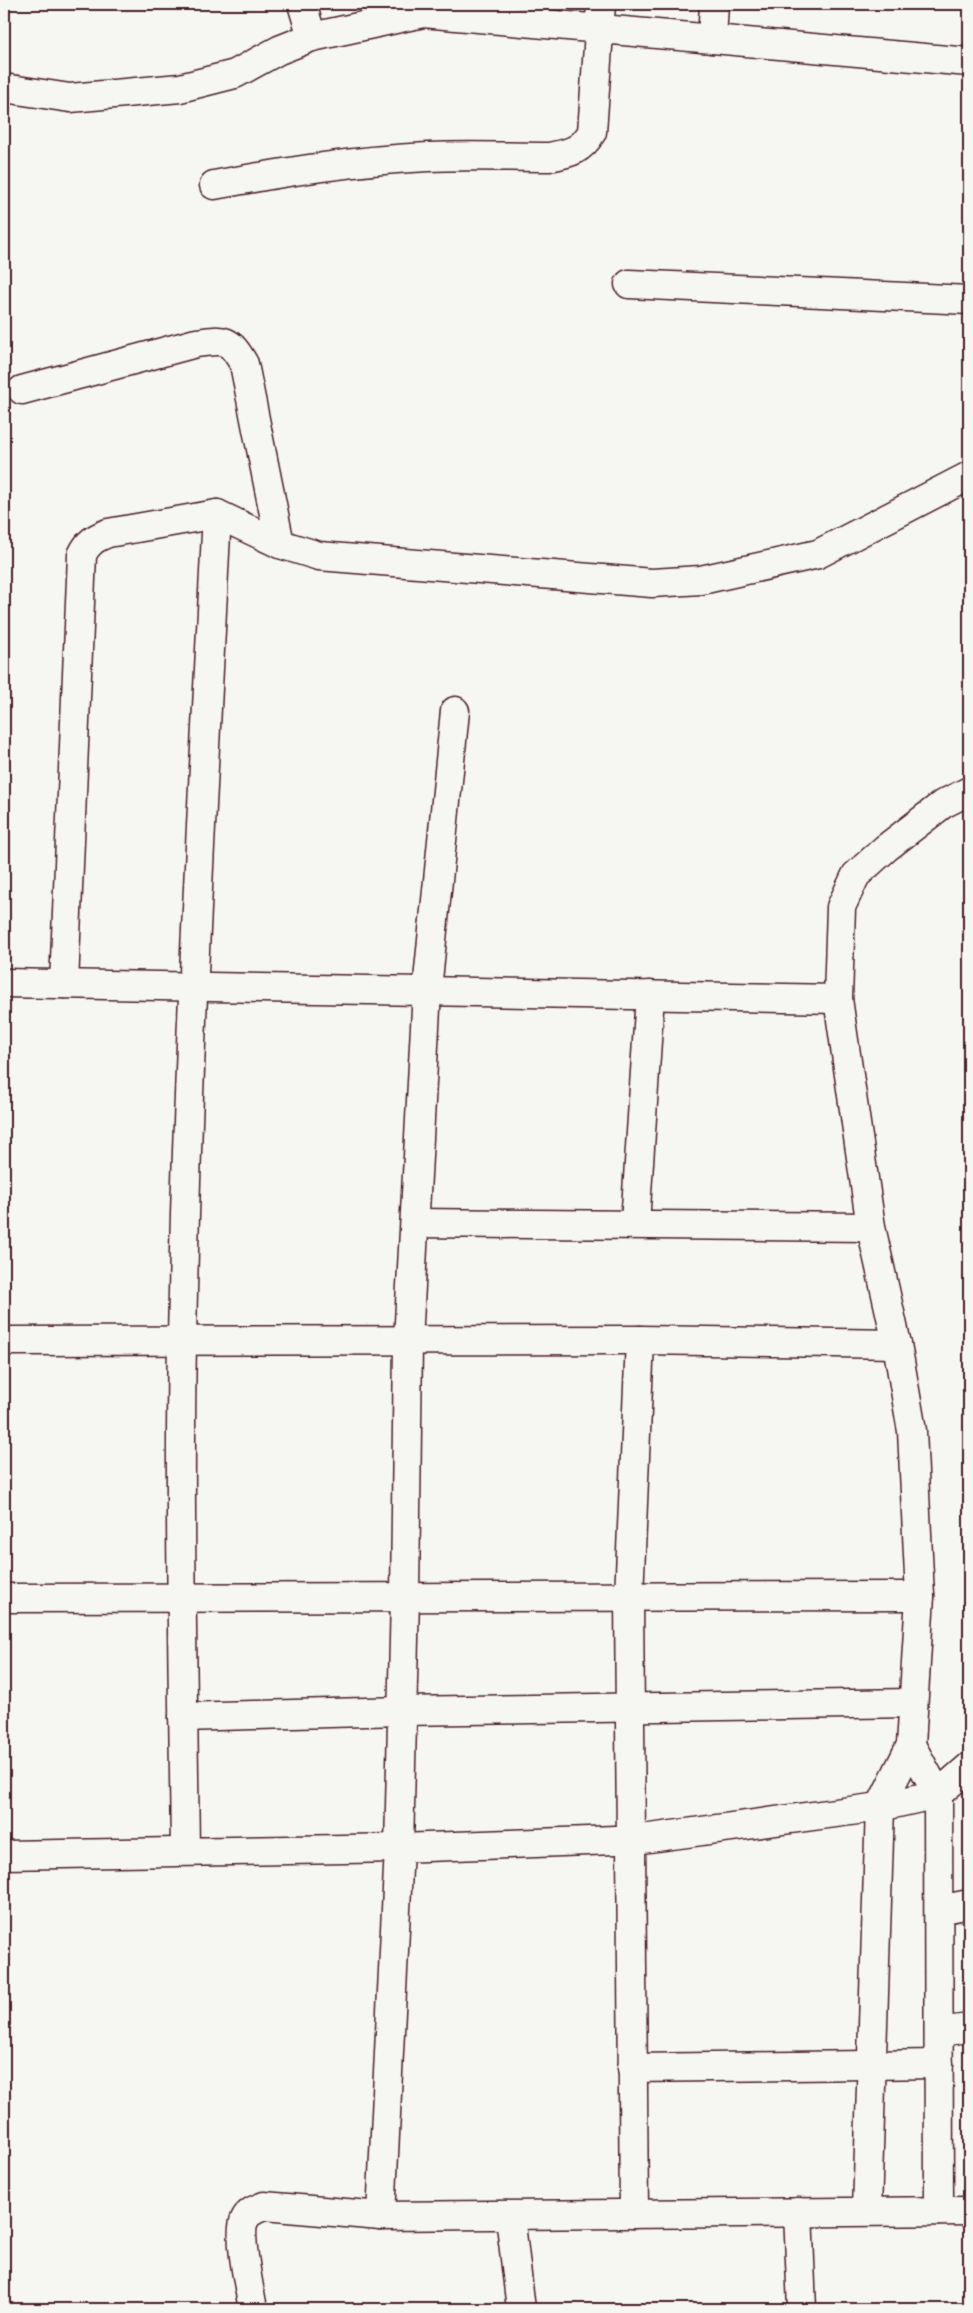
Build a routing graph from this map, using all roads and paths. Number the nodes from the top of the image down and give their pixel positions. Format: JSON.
{"nodes":[{"id":1,"x":302,"y":4,"type":"edge"},
{"id":2,"x":714,"y":4,"type":"edge"},
{"id":3,"x":423,"y":8,"type":"edge"},
{"id":4,"x":600,"y":17,"type":"edge"},
{"id":5,"x":312,"y":37,"type":"junction"},
{"id":6,"x":712,"y":39,"type":"junction"},
{"id":7,"x":969,"y":62,"type":"edge"},
{"id":8,"x":4,"y":88,"type":"edge"},
{"id":9,"x":214,"y":185,"type":"dead end"},
{"id":10,"x":629,"y":284,"type":"dead end"},
{"id":11,"x":969,"y":300,"type":"edge"},
{"id":12,"x":22,"y":390,"type":"dead end"},
{"id":13,"x":969,"y":476,"type":"edge"},
{"id":14,"x":217,"y":514,"type":"junction"},
{"id":15,"x":280,"y":544,"type":"junction"},
{"id":16,"x":455,"y":711,"type":"dead end"},
{"id":17,"x":969,"y":791,"type":"edge"},
{"id":18,"x":4,"y":982,"type":"edge"},
{"id":19,"x":64,"y":984,"type":"junction"},
{"id":20,"x":193,"y":986,"type":"junction"},
{"id":21,"x":428,"y":990,"type":"junction"},
{"id":22,"x":650,"y":995,"type":"junction"},
{"id":23,"x":838,"y":999,"type":"junction"},
{"id":24,"x":415,"y":1223,"type":"junction"},
{"id":25,"x":635,"y":1224,"type":"junction"},
{"id":26,"x":871,"y":1227,"type":"junction"},
{"id":27,"x":640,"y":1340,"type":"junction"},
{"id":28,"x":4,"y":1341,"type":"edge"},
{"id":29,"x":182,"y":1341,"type":"junction"},
{"id":30,"x":408,"y":1341,"type":"junction"},
{"id":31,"x":897,"y":1344,"type":"junction"},
{"id":32,"x":920,"y":1596,"type":"junction"},
{"id":33,"x":629,"y":1597,"type":"junction"},
{"id":34,"x":4,"y":1598,"type":"edge"},
{"id":35,"x":182,"y":1598,"type":"junction"},
{"id":36,"x":405,"y":1598,"type":"junction"},
{"id":37,"x":913,"y":1703,"type":"junction"},
{"id":38,"x":630,"y":1708,"type":"junction"},
{"id":39,"x":402,"y":1711,"type":"junction"},
{"id":40,"x":183,"y":1717,"type":"junction"},
{"id":41,"x":911,"y":1746,"type":"junction"},
{"id":42,"x":969,"y":1767,"type":"edge"},
{"id":43,"x":938,"y":1794,"type":"junction"},
{"id":44,"x":880,"y":1806,"type":"junction"},
{"id":45,"x":631,"y":1840,"type":"junction"},
{"id":46,"x":399,"y":1848,"type":"junction"},
{"id":47,"x":185,"y":1850,"type":"junction"},
{"id":48,"x":4,"y":1855,"type":"edge"},
{"id":49,"x":969,"y":1904,"type":"edge"},
{"id":50,"x":939,"y":1910,"type":"junction"},
{"id":51,"x":969,"y":2028,"type":"edge"},
{"id":52,"x":938,"y":2032,"type":"junction"},
{"id":53,"x":871,"y":2064,"type":"junction"},
{"id":54,"x":939,"y":2064,"type":"junction"},
{"id":55,"x":632,"y":2068,"type":"junction"},
{"id":56,"x":867,"y":2211,"type":"junction"},
{"id":57,"x":939,"y":2211,"type":"junction"},
{"id":58,"x":969,"y":2211,"type":"edge"},
{"id":59,"x":798,"y":2212,"type":"junction"},
{"id":60,"x":634,"y":2214,"type":"junction"},
{"id":61,"x":381,"y":2216,"type":"junction"},
{"id":62,"x":510,"y":2216,"type":"junction"},
{"id":63,"x":253,"y":2309,"type":"edge"},
{"id":64,"x":521,"y":2309,"type":"edge"},
{"id":65,"x":802,"y":2309,"type":"edge"}],
"edges":[{"from":1,"to":5,"type":"street"},
{"from":2,"to":6,"type":"street"},
{"from":3,"to":4,"type":"street"},
{"from":3,"to":5,"type":"street"},
{"from":4,"to":6,"type":"street"},
{"from":4,"to":9,"type":"street"},
{"from":5,"to":8,"type":"street"},
{"from":6,"to":7,"type":"street"},
{"from":10,"to":11,"type":"street"},
{"from":12,"to":15,"type":"street"},
{"from":13,"to":15,"type":"street"},
{"from":14,"to":15,"type":"street"},
{"from":14,"to":19,"type":"street"},
{"from":14,"to":20,"type":"street"},
{"from":16,"to":21,"type":"street"},
{"from":17,"to":23,"type":"street"},
{"from":18,"to":19,"type":"street"},
{"from":19,"to":20,"type":"street"},
{"from":20,"to":21,"type":"street"},
{"from":20,"to":29,"type":"street"},
{"from":21,"to":22,"type":"street"},
{"from":21,"to":24,"type":"street"},
{"from":22,"to":23,"type":"street"},
{"from":22,"to":25,"type":"street"},
{"from":23,"to":26,"type":"street"},
{"from":24,"to":25,"type":"street"},
{"from":24,"to":30,"type":"street"},
{"from":25,"to":26,"type":"street"},
{"from":26,"to":31,"type":"street"},
{"from":27,"to":30,"type":"street"},
{"from":27,"to":31,"type":"street"},
{"from":27,"to":33,"type":"street"},
{"from":28,"to":29,"type":"street"},
{"from":29,"to":30,"type":"street"},
{"from":29,"to":35,"type":"street"},
{"from":30,"to":36,"type":"street"},
{"from":31,"to":32,"type":"street"},
{"from":32,"to":33,"type":"street"},
{"from":32,"to":37,"type":"street"},
{"from":33,"to":36,"type":"street"},
{"from":33,"to":38,"type":"street"},
{"from":34,"to":35,"type":"street"},
{"from":35,"to":36,"type":"street"},
{"from":35,"to":40,"type":"street"},
{"from":36,"to":39,"type":"street"},
{"from":37,"to":38,"type":"street"},
{"from":37,"to":41,"type":"street"},
{"from":38,"to":39,"type":"street"},
{"from":38,"to":45,"type":"street"},
{"from":39,"to":40,"type":"street"},
{"from":39,"to":46,"type":"street"},
{"from":40,"to":47,"type":"street"},
{"from":41,"to":43,"type":"street"},
{"from":41,"to":44,"type":"street"},
{"from":42,"to":43,"type":"street"},
{"from":43,"to":44,"type":"street"},
{"from":43,"to":50,"type":"street"},
{"from":44,"to":45,"type":"street"},
{"from":44,"to":53,"type":"street"},
{"from":45,"to":46,"type":"street"},
{"from":45,"to":55,"type":"street"},
{"from":46,"to":47,"type":"street"},
{"from":46,"to":61,"type":"street"},
{"from":47,"to":48,"type":"street"},
{"from":49,"to":50,"type":"street"},
{"from":50,"to":52,"type":"street"},
{"from":51,"to":52,"type":"street"},
{"from":52,"to":54,"type":"street"},
{"from":53,"to":54,"type":"street"},
{"from":53,"to":55,"type":"street"},
{"from":53,"to":56,"type":"street"},
{"from":54,"to":57,"type":"street"},
{"from":55,"to":60,"type":"street"},
{"from":56,"to":57,"type":"street"},
{"from":56,"to":59,"type":"street"},
{"from":57,"to":58,"type":"street"},
{"from":59,"to":60,"type":"street"},
{"from":59,"to":65,"type":"street"},
{"from":60,"to":62,"type":"street"},
{"from":61,"to":62,"type":"street"},
{"from":61,"to":63,"type":"street"},
{"from":62,"to":64,"type":"street"}]}
